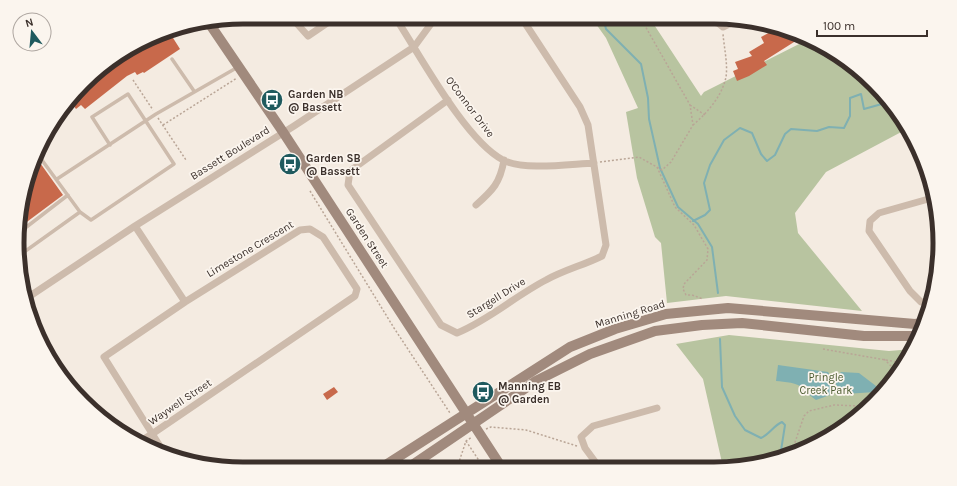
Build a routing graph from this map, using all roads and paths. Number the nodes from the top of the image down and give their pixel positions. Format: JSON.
{"nodes":[{"id":1,"x":297,"y":24,"type":"edge"},
{"id":2,"x":326,"y":24,"type":"edge"},
{"id":3,"x":399,"y":24,"type":"edge"},
{"id":4,"x":431,"y":24,"type":"edge"},
{"id":5,"x":526,"y":24,"type":"edge"},
{"id":6,"x":644,"y":24,"type":"edge"},
{"id":7,"x":718,"y":24,"type":"edge"},
{"id":8,"x":730,"y":24,"type":"edge"},
{"id":9,"x":211,"y":26,"type":"edge"},
{"id":10,"x":723,"y":28,"type":"junction"},
{"id":11,"x":414,"y":47,"type":"junction"},
{"id":12,"x":172,"y":59,"type":"dead end"},
{"id":13,"x":241,"y":70,"type":"junction"},
{"id":14,"x":133,"y":80,"type":"dead end"},
{"id":15,"x":194,"y":91,"type":"junction"},
{"id":16,"x":448,"y":100,"type":"junction"},
{"id":17,"x":690,"y":105,"type":"junction"},
{"id":18,"x":156,"y":114,"type":"junction"},
{"id":19,"x":705,"y":114,"type":"junction"},
{"id":20,"x":145,"y":122,"type":"junction"},
{"id":21,"x":163,"y":125,"type":"junction"},
{"id":22,"x":693,"y":125,"type":"junction"},
{"id":23,"x":283,"y":132,"type":"junction"},
{"id":24,"x":110,"y":145,"type":"junction"},
{"id":25,"x":41,"y":159,"type":"edge"},
{"id":26,"x":186,"y":160,"type":"dead end"},
{"id":27,"x":504,"y":160,"type":"junction"},
{"id":28,"x":594,"y":163,"type":"junction"},
{"id":29,"x":657,"y":167,"type":"junction"},
{"id":30,"x":57,"y":179,"type":"junction"},
{"id":31,"x":308,"y":187,"type":"dead end"},
{"id":32,"x":68,"y":195,"type":"junction"},
{"id":33,"x":929,"y":199,"type":"edge"},
{"id":34,"x":476,"y":205,"type":"dead end"},
{"id":35,"x":80,"y":212,"type":"junction"},
{"id":36,"x":135,"y":226,"type":"junction"},
{"id":37,"x":24,"y":229,"type":"edge"},
{"id":38,"x":24,"y":252,"type":"edge"},
{"id":39,"x":30,"y":296,"type":"edge"},
{"id":40,"x":703,"y":299,"type":"dead end"},
{"id":41,"x":185,"y":302,"type":"junction"},
{"id":42,"x":925,"y":302,"type":"edge"},
{"id":43,"x":917,"y":324,"type":"edge"},
{"id":44,"x":912,"y":336,"type":"edge"},
{"id":45,"x":823,"y":349,"type":"dead end"},
{"id":46,"x":884,"y":359,"type":"junction"},
{"id":47,"x":898,"y":362,"type":"edge"},
{"id":48,"x":893,"y":368,"type":"edge"},
{"id":49,"x":233,"y":379,"type":"joint"},
{"id":50,"x":860,"y":406,"type":"edge"},
{"id":51,"x":657,"y":408,"type":"dead end"},
{"id":52,"x":466,"y":414,"type":"junction"},
{"id":53,"x":455,"y":421,"type":"junction"},
{"id":54,"x":476,"y":428,"type":"junction"},
{"id":55,"x":152,"y":434,"type":"junction"},
{"id":56,"x":464,"y":437,"type":"junction"},
{"id":57,"x":144,"y":438,"type":"edge"},
{"id":58,"x":159,"y":445,"type":"edge"},
{"id":59,"x":794,"y":447,"type":"edge"},
{"id":60,"x":585,"y":448,"type":"junction"},
{"id":61,"x":390,"y":462,"type":"edge"},
{"id":62,"x":419,"y":462,"type":"edge"},
{"id":63,"x":458,"y":462,"type":"edge"},
{"id":64,"x":480,"y":462,"type":"edge"},
{"id":65,"x":498,"y":462,"type":"edge"},
{"id":66,"x":595,"y":462,"type":"edge"}],
"edges":[{"from":1,"to":2,"type":"street"},
{"from":3,"to":11,"type":"street","name":"O'Connor Drive"},
{"from":4,"to":11,"type":"street","name":"Bassett Boulevard"},
{"from":5,"to":28,"type":"street","name":"Stargell Drive"},
{"from":6,"to":17,"type":"path"},
{"from":7,"to":10,"type":"street"},
{"from":8,"to":10,"type":"street"},
{"from":9,"to":13,"type":"main road","name":"Garden Street"},
{"from":10,"to":19,"type":"path"},
{"from":11,"to":16,"type":"street","name":"O'Connor Drive"},
{"from":11,"to":23,"type":"street","name":"Bassett Boulevard"},
{"from":12,"to":15,"type":"lane"},
{"from":13,"to":15,"type":"lane"},
{"from":13,"to":21,"type":"path"},
{"from":13,"to":23,"type":"main road","name":"Garden Street"},
{"from":14,"to":18,"type":"path"},
{"from":15,"to":18,"type":"lane"},
{"from":16,"to":27,"type":"street","name":"O'Connor Drive"},
{"from":16,"to":28,"type":"street","name":"Stargell Drive"},
{"from":17,"to":19,"type":"path"},
{"from":17,"to":22,"type":"path"},
{"from":18,"to":20,"type":"lane"},
{"from":18,"to":21,"type":"path"},
{"from":19,"to":22,"type":"path"},
{"from":20,"to":24,"type":"lane"},
{"from":20,"to":24,"type":"lane"},
{"from":20,"to":35,"type":"lane"},
{"from":21,"to":26,"type":"path"},
{"from":22,"to":29,"type":"path"},
{"from":23,"to":36,"type":"street","name":"Bassett Boulevard"},
{"from":23,"to":52,"type":"main road","name":"Garden Street"},
{"from":24,"to":30,"type":"lane"},
{"from":25,"to":30,"type":"lane"},
{"from":27,"to":28,"type":"street","name":"O'Connor Drive"},
{"from":27,"to":34,"type":"street"},
{"from":28,"to":29,"type":"path"},
{"from":29,"to":40,"type":"path"},
{"from":30,"to":32,"type":"lane"},
{"from":31,"to":53,"type":"path"},
{"from":32,"to":35,"type":"lane"},
{"from":32,"to":37,"type":"lane"},
{"from":33,"to":42,"type":"street"},
{"from":35,"to":38,"type":"lane"},
{"from":36,"to":39,"type":"street","name":"Bassett Boulevard"},
{"from":36,"to":41,"type":"street"},
{"from":41,"to":49,"type":"street","name":"Limestone Crescent"},
{"from":41,"to":55,"type":"street","name":"Limestone Crescent"},
{"from":43,"to":52,"type":"main road","name":"Manning Road"},
{"from":44,"to":54,"type":"main road"},
{"from":45,"to":46,"type":"path"},
{"from":46,"to":47,"type":"path"},
{"from":46,"to":48,"type":"path"},
{"from":49,"to":55,"type":"street","name":"Waywell Street"},
{"from":50,"to":59,"type":"path"},
{"from":51,"to":60,"type":"street"},
{"from":52,"to":53,"type":"main road","name":"Manning Road"},
{"from":52,"to":54,"type":"main road","name":"Garden Street"},
{"from":53,"to":61,"type":"main road","name":"Manning Road"},
{"from":54,"to":56,"type":"main road"},
{"from":54,"to":56,"type":"path"},
{"from":54,"to":60,"type":"path"},
{"from":54,"to":65,"type":"main road","name":"Garden Street"},
{"from":55,"to":57,"type":"street","name":"Waywell Street"},
{"from":55,"to":58,"type":"street"},
{"from":56,"to":62,"type":"main road"},
{"from":56,"to":63,"type":"path"},
{"from":56,"to":64,"type":"path"},
{"from":60,"to":66,"type":"street"}]}
